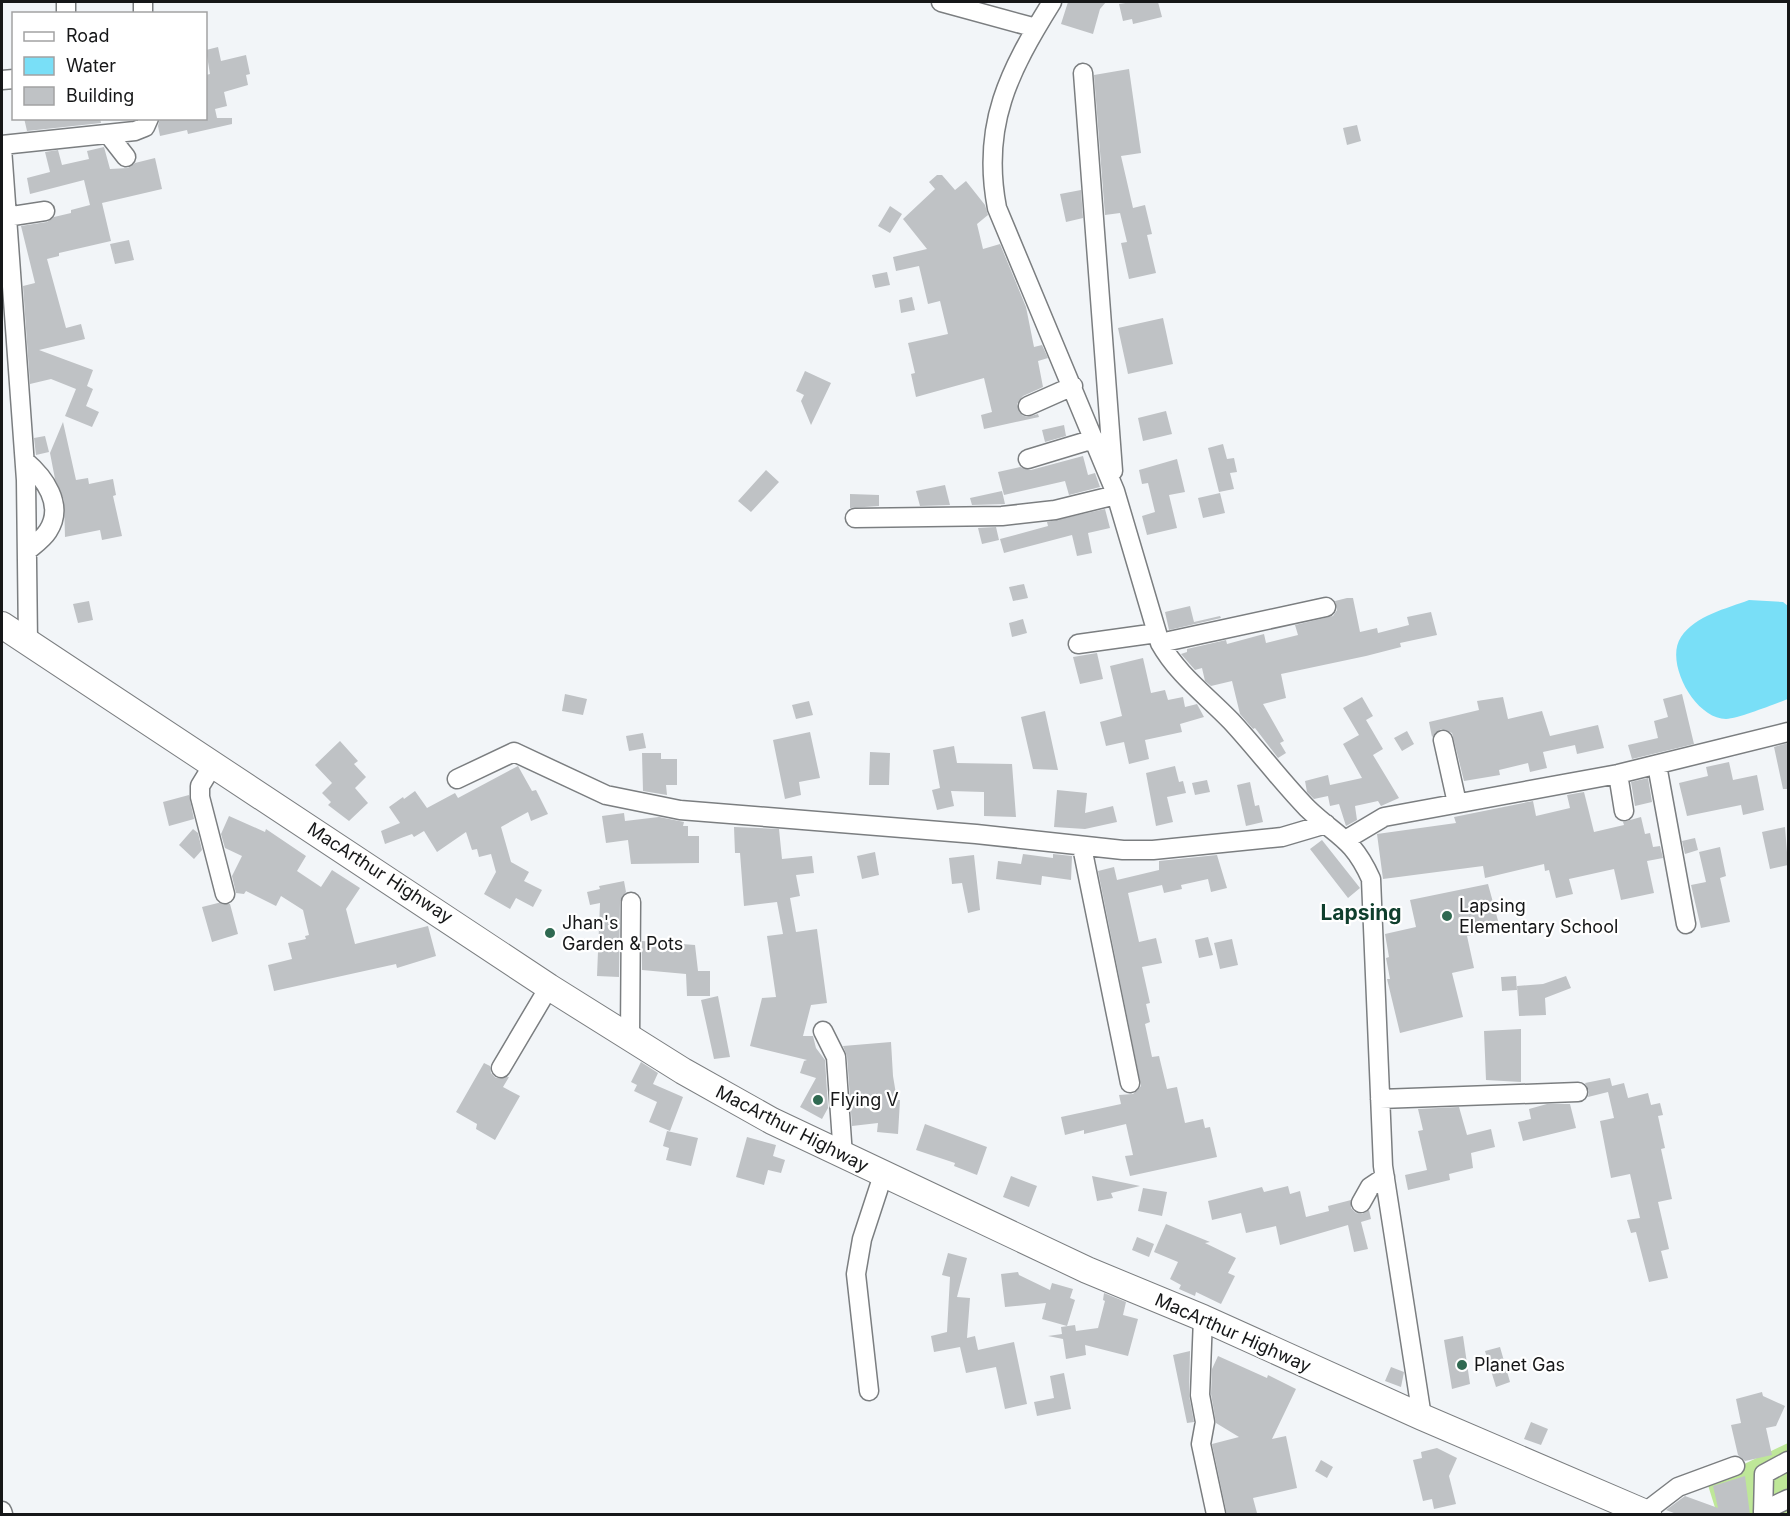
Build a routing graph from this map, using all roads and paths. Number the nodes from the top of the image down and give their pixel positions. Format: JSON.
{"nodes":[{"id":1,"x":941,"y":2,"type":"edge"},
{"id":2,"x":1053,"y":2,"type":"edge"},
{"id":3,"x":1036,"y":28,"type":"junction"},
{"id":4,"x":1083,"y":73,"type":"dead end"},
{"id":5,"x":148,"y":120,"type":"edge"},
{"id":6,"x":108,"y":134,"type":"junction"},
{"id":7,"x":2,"y":146,"type":"edge"},
{"id":8,"x":126,"y":157,"type":"dead end"},
{"id":9,"x":45,"y":211,"type":"dead end"},
{"id":10,"x":6,"y":217,"type":"junction"},
{"id":11,"x":1072,"y":386,"type":"junction"},
{"id":12,"x":1028,"y":406,"type":"dead end"},
{"id":13,"x":1094,"y":439,"type":"junction"},
{"id":14,"x":1028,"y":459,"type":"dead end"},
{"id":15,"x":25,"y":460,"type":"junction"},
{"id":16,"x":1115,"y":493,"type":"junction"},
{"id":17,"x":855,"y":518,"type":"dead end"},
{"id":18,"x":27,"y":551,"type":"junction"},
{"id":19,"x":1326,"y":607,"type":"dead end"},
{"id":20,"x":2,"y":625,"type":"edge"},
{"id":21,"x":1159,"y":638,"type":"junction"},
{"id":22,"x":27,"y":642,"type":"junction"},
{"id":23,"x":1078,"y":644,"type":"dead end"},
{"id":24,"x":1788,"y":732,"type":"edge"},
{"id":25,"x":1443,"y":740,"type":"dead end"},
{"id":26,"x":214,"y":764,"type":"junction"},
{"id":27,"x":1657,"y":765,"type":"junction"},
{"id":28,"x":1618,"y":774,"type":"junction"},
{"id":29,"x":457,"y":779,"type":"dead end"},
{"id":30,"x":1457,"y":803,"type":"junction"},
{"id":31,"x":1624,"y":811,"type":"dead end"},
{"id":32,"x":1326,"y":824,"type":"junction"},
{"id":33,"x":1347,"y":839,"type":"junction"},
{"id":34,"x":1082,"y":847,"type":"junction"},
{"id":35,"x":225,"y":894,"type":"dead end"},
{"id":36,"x":631,"y":902,"type":"dead end"},
{"id":37,"x":1686,"y":924,"type":"dead end"},
{"id":38,"x":549,"y":987,"type":"junction"},
{"id":39,"x":823,"y":1031,"type":"dead end"},
{"id":40,"x":630,"y":1038,"type":"junction"},
{"id":41,"x":501,"y":1068,"type":"dead end"},
{"id":42,"x":1130,"y":1083,"type":"dead end"},
{"id":43,"x":1578,"y":1092,"type":"dead end"},
{"id":44,"x":1380,"y":1099,"type":"junction"},
{"id":45,"x":843,"y":1156,"type":"junction"},
{"id":46,"x":883,"y":1175,"type":"junction"},
{"id":47,"x":1385,"y":1177,"type":"junction"},
{"id":48,"x":1361,"y":1203,"type":"dead end"},
{"id":49,"x":1203,"y":1318,"type":"junction"},
{"id":50,"x":869,"y":1391,"type":"dead end"},
{"id":51,"x":1422,"y":1417,"type":"junction"},
{"id":52,"x":1788,"y":1461,"type":"edge"},
{"id":53,"x":1735,"y":1466,"type":"dead end"},
{"id":54,"x":1788,"y":1499,"type":"edge"},
{"id":55,"x":1763,"y":1513,"type":"edge"},
{"id":56,"x":1646,"y":1514,"type":"edge"},
{"id":57,"x":1216,"y":1515,"type":"edge"}],
"edges":[{"from":1,"to":3,"type":"street"},
{"from":2,"to":3,"type":"street"},
{"from":3,"to":11,"type":"street"},
{"from":4,"to":16,"type":"street"},
{"from":5,"to":6,"type":"street"},
{"from":6,"to":7,"type":"street"},
{"from":6,"to":8,"type":"street"},
{"from":7,"to":10,"type":"street"},
{"from":9,"to":10,"type":"street"},
{"from":10,"to":15,"type":"street"},
{"from":11,"to":12,"type":"street"},
{"from":11,"to":13,"type":"street"},
{"from":13,"to":14,"type":"street"},
{"from":13,"to":16,"type":"street"},
{"from":15,"to":18,"type":"street"},
{"from":15,"to":18,"type":"street"},
{"from":16,"to":17,"type":"street"},
{"from":16,"to":21,"type":"street"},
{"from":18,"to":22,"type":"street"},
{"from":19,"to":21,"type":"street"},
{"from":20,"to":22,"type":"highway","name":"MacArthur Highway"},
{"from":21,"to":23,"type":"street"},
{"from":21,"to":32,"type":"street"},
{"from":22,"to":26,"type":"highway","name":"MacArthur Highway"},
{"from":24,"to":27,"type":"street"},
{"from":25,"to":30,"type":"street"},
{"from":26,"to":35,"type":"street"},
{"from":26,"to":38,"type":"highway","name":"MacArthur Highway"},
{"from":27,"to":28,"type":"street"},
{"from":27,"to":37,"type":"street"},
{"from":28,"to":30,"type":"street"},
{"from":28,"to":31,"type":"street"},
{"from":29,"to":34,"type":"street"},
{"from":30,"to":33,"type":"street"},
{"from":32,"to":33,"type":"street"},
{"from":32,"to":34,"type":"street"},
{"from":33,"to":44,"type":"street"},
{"from":34,"to":42,"type":"street"},
{"from":36,"to":40,"type":"street"},
{"from":38,"to":40,"type":"highway","name":"MacArthur Highway"},
{"from":38,"to":41,"type":"street"},
{"from":39,"to":45,"type":"street"},
{"from":40,"to":45,"type":"highway","name":"MacArthur Highway"},
{"from":43,"to":44,"type":"street"},
{"from":44,"to":47,"type":"street"},
{"from":45,"to":46,"type":"highway","name":"MacArthur Highway"},
{"from":46,"to":49,"type":"highway","name":"MacArthur Highway"},
{"from":46,"to":50,"type":"street"},
{"from":47,"to":48,"type":"street"},
{"from":47,"to":51,"type":"street"},
{"from":49,"to":51,"type":"highway","name":"MacArthur Highway"},
{"from":49,"to":57,"type":"street"},
{"from":51,"to":56,"type":"highway","name":"MacArthur Highway"},
{"from":52,"to":55,"type":"street"},
{"from":53,"to":56,"type":"street"},
{"from":54,"to":55,"type":"street"}]}
